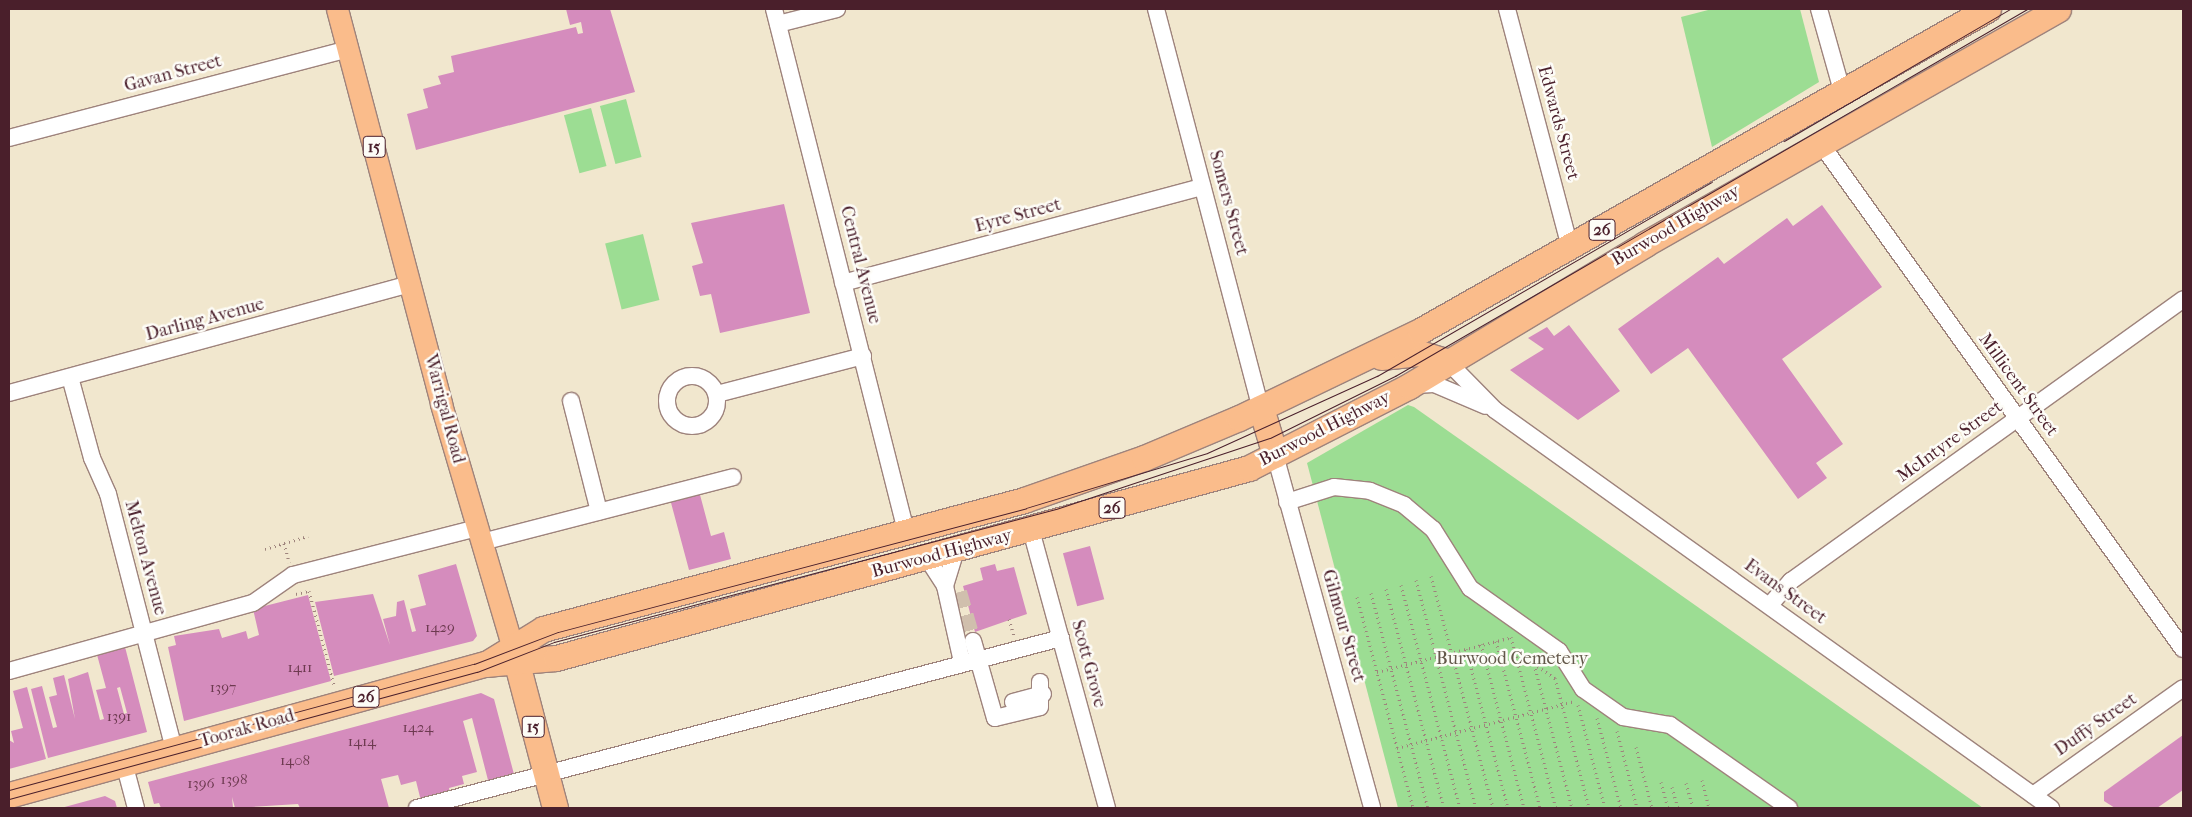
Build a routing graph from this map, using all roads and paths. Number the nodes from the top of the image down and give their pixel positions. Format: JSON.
{"nodes":[{"id":1,"x":338,"y":9,"type":"edge"},
{"id":2,"x":837,"y":9,"type":"edge"},
{"id":3,"x":1156,"y":9,"type":"edge"},
{"id":4,"x":1507,"y":9,"type":"edge"},
{"id":5,"x":1819,"y":9,"type":"edge"},
{"id":6,"x":1988,"y":9,"type":"edge"},
{"id":7,"x":2058,"y":9,"type":"edge"},
{"id":8,"x":776,"y":16,"type":"edge"},
{"id":9,"x":348,"y":48,"type":"junction"},
{"id":10,"x":1842,"y":91,"type":"junction"},
{"id":11,"x":9,"y":138,"type":"edge"},
{"id":12,"x":1821,"y":144,"type":"junction"},
{"id":13,"x":1202,"y":187,"type":"junction"},
{"id":14,"x":1570,"y":248,"type":"junction"},
{"id":15,"x":1580,"y":282,"type":"junction"},
{"id":16,"x":843,"y":283,"type":"junction"},
{"id":17,"x":411,"y":284,"type":"junction"},
{"id":18,"x":2183,"y":299,"type":"edge"},
{"id":19,"x":863,"y":356,"type":"junction"},
{"id":20,"x":1359,"y":362,"type":"junction"},
{"id":21,"x":1448,"y":362,"type":"junction"},
{"id":22,"x":70,"y":377,"type":"junction"},
{"id":23,"x":1409,"y":386,"type":"junction"},
{"id":24,"x":9,"y":393,"type":"edge"},
{"id":25,"x":717,"y":394,"type":"dead end"},
{"id":26,"x":571,"y":401,"type":"dead end"},
{"id":27,"x":1261,"y":408,"type":"junction"},
{"id":28,"x":1495,"y":410,"type":"junction"},
{"id":29,"x":2018,"y":418,"type":"junction"},
{"id":30,"x":1276,"y":454,"type":"junction"},
{"id":31,"x":733,"y":476,"type":"dead end"},
{"id":32,"x":1024,"y":500,"type":"junction"},
{"id":33,"x":1287,"y":502,"type":"junction"},
{"id":34,"x":599,"y":512,"type":"junction"},
{"id":35,"x":1032,"y":530,"type":"junction"},
{"id":36,"x":906,"y":531,"type":"junction"},
{"id":37,"x":480,"y":535,"type":"junction"},
{"id":38,"x":308,"y":536,"type":"dead end"},
{"id":39,"x":265,"y":549,"type":"dead end"},
{"id":40,"x":956,"y":550,"type":"junction"},
{"id":41,"x":920,"y":560,"type":"junction"},
{"id":42,"x":1431,"y":576,"type":"dead end"},
{"id":43,"x":1416,"y":580,"type":"dead end"},
{"id":44,"x":1401,"y":585,"type":"dead end"},
{"id":45,"x":952,"y":588,"type":"junction"},
{"id":46,"x":1386,"y":589,"type":"dead end"},
{"id":47,"x":1371,"y":593,"type":"dead end"},
{"id":48,"x":293,"y":595,"type":"dead end"},
{"id":49,"x":1357,"y":597,"type":"dead end"},
{"id":50,"x":1770,"y":605,"type":"junction"},
{"id":51,"x":1009,"y":619,"type":"dead end"},
{"id":52,"x":1012,"y":627,"type":"dead end"},
{"id":53,"x":1531,"y":632,"type":"junction"},
{"id":54,"x":144,"y":634,"type":"junction"},
{"id":55,"x":1511,"y":637,"type":"junction"},
{"id":56,"x":1061,"y":638,"type":"junction"},
{"id":57,"x":973,"y":641,"type":"tunnel mouth"},
{"id":58,"x":1496,"y":641,"type":"junction"},
{"id":59,"x":1481,"y":644,"type":"junction"},
{"id":60,"x":1466,"y":649,"type":"junction"},
{"id":61,"x":2183,"y":649,"type":"edge"},
{"id":62,"x":1515,"y":650,"type":"junction"},
{"id":63,"x":1452,"y":652,"type":"junction"},
{"id":64,"x":514,"y":653,"type":"junction"},
{"id":65,"x":1436,"y":656,"type":"junction"},
{"id":66,"x":978,"y":658,"type":"junction"},
{"id":67,"x":1421,"y":660,"type":"junction"},
{"id":68,"x":962,"y":662,"type":"junction"},
{"id":69,"x":1406,"y":664,"type":"junction"},
{"id":70,"x":1534,"y":664,"type":"junction"},
{"id":71,"x":1391,"y":668,"type":"junction"},
{"id":72,"x":9,"y":671,"type":"edge"},
{"id":73,"x":1377,"y":672,"type":"junction"},
{"id":74,"x":2183,"y":688,"type":"edge"},
{"id":75,"x":1593,"y":696,"type":"junction"},
{"id":76,"x":1576,"y":701,"type":"junction"},
{"id":77,"x":339,"y":704,"type":"junction"},
{"id":78,"x":1003,"y":705,"type":"junction"},
{"id":79,"x":1562,"y":705,"type":"junction"},
{"id":80,"x":1546,"y":709,"type":"junction"},
{"id":81,"x":1611,"y":709,"type":"junction"},
{"id":82,"x":1531,"y":713,"type":"junction"},
{"id":83,"x":1516,"y":717,"type":"junction"},
{"id":84,"x":1501,"y":720,"type":"junction"},
{"id":85,"x":1486,"y":725,"type":"junction"},
{"id":86,"x":1472,"y":728,"type":"junction"},
{"id":87,"x":1456,"y":732,"type":"junction"},
{"id":88,"x":1441,"y":736,"type":"junction"},
{"id":89,"x":1426,"y":740,"type":"junction"},
{"id":90,"x":1411,"y":744,"type":"junction"},
{"id":91,"x":1636,"y":747,"type":"dead end"},
{"id":92,"x":1397,"y":748,"type":"junction"},
{"id":93,"x":174,"y":750,"type":"junction"},
{"id":94,"x":124,"y":763,"type":"junction"},
{"id":95,"x":547,"y":776,"type":"junction"},
{"id":96,"x":1702,"y":780,"type":"dead end"},
{"id":97,"x":1661,"y":782,"type":"dead end"},
{"id":98,"x":1686,"y":783,"type":"dead end"},
{"id":99,"x":1672,"y":786,"type":"dead end"},
{"id":100,"x":9,"y":795,"type":"edge"},
{"id":101,"x":2033,"y":795,"type":"junction"},
{"id":102,"x":136,"y":808,"type":"edge"},
{"id":103,"x":417,"y":808,"type":"edge"},
{"id":104,"x":555,"y":808,"type":"edge"},
{"id":105,"x":1107,"y":808,"type":"edge"},
{"id":106,"x":1372,"y":808,"type":"edge"},
{"id":107,"x":1412,"y":808,"type":"edge"},
{"id":108,"x":1428,"y":808,"type":"edge"},
{"id":109,"x":1444,"y":808,"type":"edge"},
{"id":110,"x":1460,"y":808,"type":"edge"},
{"id":111,"x":1476,"y":808,"type":"edge"},
{"id":112,"x":1493,"y":808,"type":"edge"},
{"id":113,"x":1508,"y":808,"type":"edge"},
{"id":114,"x":1524,"y":808,"type":"edge"},
{"id":115,"x":1540,"y":808,"type":"edge"},
{"id":116,"x":1556,"y":808,"type":"edge"},
{"id":117,"x":1572,"y":808,"type":"edge"},
{"id":118,"x":1589,"y":808,"type":"edge"},
{"id":119,"x":1605,"y":808,"type":"edge"},
{"id":120,"x":1621,"y":808,"type":"edge"},
{"id":121,"x":1637,"y":808,"type":"edge"},
{"id":122,"x":1652,"y":808,"type":"edge"},
{"id":123,"x":1668,"y":808,"type":"edge"},
{"id":124,"x":1678,"y":808,"type":"edge"},
{"id":125,"x":1693,"y":808,"type":"edge"},
{"id":126,"x":1709,"y":808,"type":"edge"},
{"id":127,"x":1715,"y":808,"type":"edge"},
{"id":128,"x":1724,"y":808,"type":"edge"},
{"id":129,"x":1789,"y":808,"type":"edge"},
{"id":130,"x":2051,"y":808,"type":"edge"}],
"edges":[{"from":1,"to":9,"type":"main road","name":"Warrigal Road","number":"15"},
{"from":2,"to":8,"type":"street"},
{"from":3,"to":13,"type":"street","name":"Somers Street"},
{"from":4,"to":14,"type":"street","name":"Edwards Street"},
{"from":5,"to":10,"type":"street"},
{"from":6,"to":10,"type":"highway","name":"Burwood Highway","number":"26"},
{"from":7,"to":12,"type":"highway","name":"Burwood Highway","number":"26"},
{"from":8,"to":16,"type":"street","name":"Central Avenue"},
{"from":9,"to":11,"type":"street","name":"Gavan Street"},
{"from":9,"to":17,"type":"main road","name":"Warrigal Road","number":"15"},
{"from":10,"to":14,"type":"highway","name":"Burwood Highway","number":"26"},
{"from":12,"to":15,"type":"highway","name":"Burwood Highway","number":"26"},
{"from":12,"to":29,"type":"street","name":"Millicent Street"},
{"from":13,"to":16,"type":"street","name":"Eyre Street"},
{"from":13,"to":27,"type":"street","name":"Somers Street"},
{"from":14,"to":15,"type":"highway"},
{"from":14,"to":20,"type":"highway","name":"Burwood Highway","number":"26"},
{"from":15,"to":21,"type":"highway","name":"Burwood Highway","number":"26"},
{"from":16,"to":19,"type":"street","name":"Central Avenue"},
{"from":17,"to":22,"type":"street","name":"Darling Avenue"},
{"from":17,"to":37,"type":"main road","name":"Warrigal Road","number":"15"},
{"from":18,"to":29,"type":"street","name":"McIntyre Street"},
{"from":19,"to":25,"type":"street"},
{"from":19,"to":36,"type":"street","name":"Central Avenue"},
{"from":20,"to":21,"type":"highway"},
{"from":20,"to":27,"type":"highway","name":"Burwood Highway","number":"26"},
{"from":21,"to":23,"type":"highway","name":"Burwood Highway","number":"26"},
{"from":21,"to":28,"type":"street","name":"Evans Street"},
{"from":22,"to":24,"type":"street","name":"Darling Avenue"},
{"from":22,"to":54,"type":"street","name":"Melton Avenue"},
{"from":23,"to":28,"type":"street","name":"Evans Street"},
{"from":23,"to":30,"type":"highway","name":"Burwood Highway","number":"26"},
{"from":26,"to":34,"type":"street"},
{"from":27,"to":30,"type":"highway"},
{"from":27,"to":32,"type":"highway","name":"Burwood Highway","number":"26"},
{"from":28,"to":50,"type":"street","name":"Evans Street"},
{"from":29,"to":50,"type":"street","name":"McIntyre Street"},
{"from":29,"to":61,"type":"street","name":"Millicent Street"},
{"from":30,"to":33,"type":"street","name":"Gilmour Street"},
{"from":30,"to":35,"type":"highway","name":"Burwood Highway","number":"26"},
{"from":31,"to":34,"type":"street"},
{"from":32,"to":35,"type":"highway"},
{"from":32,"to":36,"type":"highway","name":"Burwood Highway","number":"26"},
{"from":33,"to":53,"type":"street"},
{"from":33,"to":106,"type":"street","name":"Gilmour Street"},
{"from":34,"to":37,"type":"street"},
{"from":35,"to":40,"type":"highway","name":"Burwood Highway","number":"26"},
{"from":35,"to":56,"type":"street","name":"Scott Grove"},
{"from":36,"to":41,"type":"highway"},
{"from":36,"to":64,"type":"highway","name":"Burwood Highway","number":"26"},
{"from":37,"to":54,"type":"street"},
{"from":37,"to":64,"type":"main road","name":"Warrigal Road","number":"15"},
{"from":38,"to":39,"type":"path"},
{"from":40,"to":41,"type":"highway","name":"Burwood Highway","number":"26"},
{"from":40,"to":45,"type":"street"},
{"from":41,"to":45,"type":"street"},
{"from":41,"to":64,"type":"highway","name":"Burwood Highway","number":"26"},
{"from":42,"to":63,"type":"path"},
{"from":43,"to":65,"type":"path"},
{"from":44,"to":67,"type":"path"},
{"from":45,"to":68,"type":"street"},
{"from":46,"to":69,"type":"path"},
{"from":47,"to":71,"type":"path"},
{"from":48,"to":77,"type":"path"},
{"from":49,"to":73,"type":"path"},
{"from":50,"to":101,"type":"street","name":"Evans Street"},
{"from":51,"to":52,"type":"path"},
{"from":53,"to":55,"type":"path"},
{"from":53,"to":75,"type":"street"},
{"from":54,"to":72,"type":"street"},
{"from":54,"to":93,"type":"street","name":"Melton Avenue"},
{"from":55,"to":58,"type":"path"},
{"from":55,"to":62,"type":"path"},
{"from":56,"to":66,"type":"street"},
{"from":56,"to":105,"type":"street","name":"Scott Grove"},
{"from":57,"to":66,"type":"street"},
{"from":58,"to":59,"type":"path"},
{"from":58,"to":83,"type":"path"},
{"from":59,"to":60,"type":"path"},
{"from":59,"to":84,"type":"path"},
{"from":60,"to":63,"type":"path"},
{"from":60,"to":85,"type":"path"},
{"from":62,"to":70,"type":"path"},
{"from":62,"to":82,"type":"path"},
{"from":63,"to":65,"type":"path"},
{"from":63,"to":86,"type":"path"},
{"from":64,"to":77,"type":"highway","name":"Toorak Road","number":"26"},
{"from":64,"to":95,"type":"highway","name":"Warrigal Road","number":"15"},
{"from":65,"to":67,"type":"path"},
{"from":65,"to":87,"type":"path"},
{"from":66,"to":68,"type":"street"},
{"from":66,"to":78,"type":"street"},
{"from":67,"to":69,"type":"path"},
{"from":67,"to":88,"type":"path"},
{"from":68,"to":95,"type":"street"},
{"from":69,"to":71,"type":"path"},
{"from":69,"to":89,"type":"path"},
{"from":70,"to":79,"type":"path"},
{"from":70,"to":80,"type":"path"},
{"from":71,"to":73,"type":"path"},
{"from":71,"to":90,"type":"path"},
{"from":73,"to":92,"type":"path"},
{"from":74,"to":101,"type":"street","name":"Duffy Street"},
{"from":75,"to":76,"type":"path"},
{"from":75,"to":81,"type":"street"},
{"from":75,"to":120,"type":"path"},
{"from":76,"to":79,"type":"path"},
{"from":76,"to":119,"type":"path"},
{"from":77,"to":93,"type":"highway","name":"Toorak Road","number":"26"},
{"from":78,"to":78,"type":"street"},
{"from":79,"to":80,"type":"path"},
{"from":79,"to":118,"type":"path"},
{"from":80,"to":82,"type":"path"},
{"from":80,"to":117,"type":"path"},
{"from":81,"to":121,"type":"path"},
{"from":81,"to":129,"type":"street"},
{"from":82,"to":83,"type":"path"},
{"from":82,"to":116,"type":"path"},
{"from":83,"to":84,"type":"path"},
{"from":83,"to":115,"type":"path"},
{"from":84,"to":85,"type":"path"},
{"from":84,"to":114,"type":"path"},
{"from":85,"to":86,"type":"path"},
{"from":85,"to":113,"type":"path"},
{"from":86,"to":87,"type":"path"},
{"from":86,"to":112,"type":"path"},
{"from":87,"to":88,"type":"path"},
{"from":87,"to":111,"type":"path"},
{"from":88,"to":89,"type":"path"},
{"from":88,"to":110,"type":"path"},
{"from":89,"to":90,"type":"path"},
{"from":89,"to":109,"type":"path"},
{"from":90,"to":92,"type":"path"},
{"from":90,"to":108,"type":"path"},
{"from":91,"to":122,"type":"path"},
{"from":92,"to":107,"type":"path"},
{"from":93,"to":94,"type":"highway","name":"Toorak Road","number":"26"},
{"from":94,"to":100,"type":"highway","name":"Toorak Road","number":"26"},
{"from":94,"to":102,"type":"street"},
{"from":95,"to":103,"type":"street"},
{"from":95,"to":104,"type":"highway","name":"Warrigal Road","number":"15"},
{"from":96,"to":126,"type":"path"},
{"from":97,"to":123,"type":"path"},
{"from":98,"to":125,"type":"path"},
{"from":99,"to":124,"type":"path"},
{"from":101,"to":130,"type":"street","name":"Evans Street"},
{"from":127,"to":128,"type":"path"}]}
